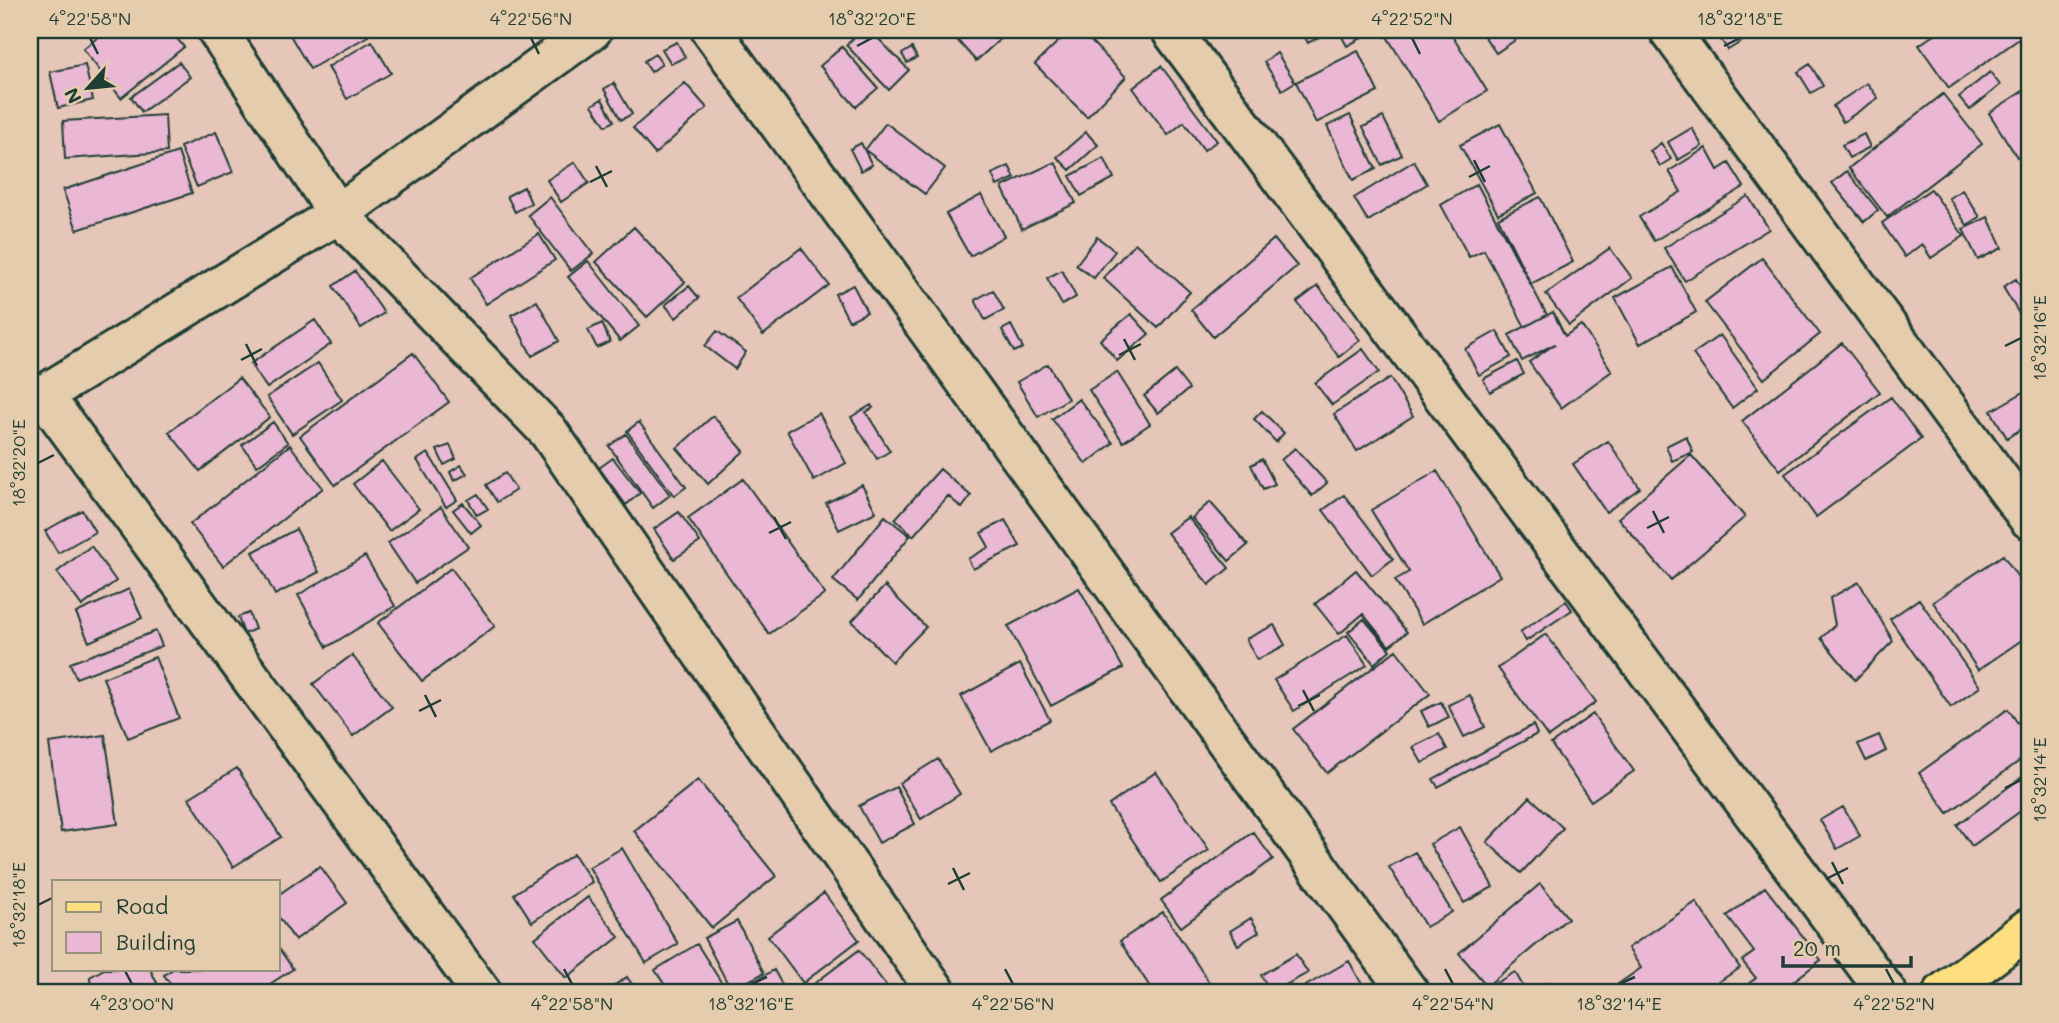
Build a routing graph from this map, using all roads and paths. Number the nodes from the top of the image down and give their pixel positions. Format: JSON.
{"nodes":[{"id":1,"x":217,"y":30,"type":"edge"},
{"id":2,"x":592,"y":30,"type":"edge"},
{"id":3,"x":711,"y":30,"type":"edge"},
{"id":4,"x":1171,"y":30,"type":"edge"},
{"id":5,"x":1669,"y":30,"type":"edge"},
{"id":6,"x":338,"y":215,"type":"junction"},
{"id":7,"x":36,"y":398,"type":"edge"},
{"id":8,"x":2029,"y":519,"type":"edge"},
{"id":9,"x":2029,"y":928,"type":"edge"},
{"id":10,"x":482,"y":993,"type":"edge"},
{"id":11,"x":937,"y":993,"type":"edge"},
{"id":12,"x":1409,"y":993,"type":"edge"},
{"id":13,"x":1887,"y":993,"type":"edge"},
{"id":14,"x":1943,"y":993,"type":"edge"}],
"edges":[{"from":1,"to":6,"type":"street"},
{"from":2,"to":6,"type":"street"},
{"from":3,"to":12,"type":"street"},
{"from":4,"to":13,"type":"street"},
{"from":5,"to":8,"type":"street"},
{"from":6,"to":7,"type":"street"},
{"from":6,"to":11,"type":"street"},
{"from":7,"to":10,"type":"street"},
{"from":9,"to":14,"type":"main road"}]}
